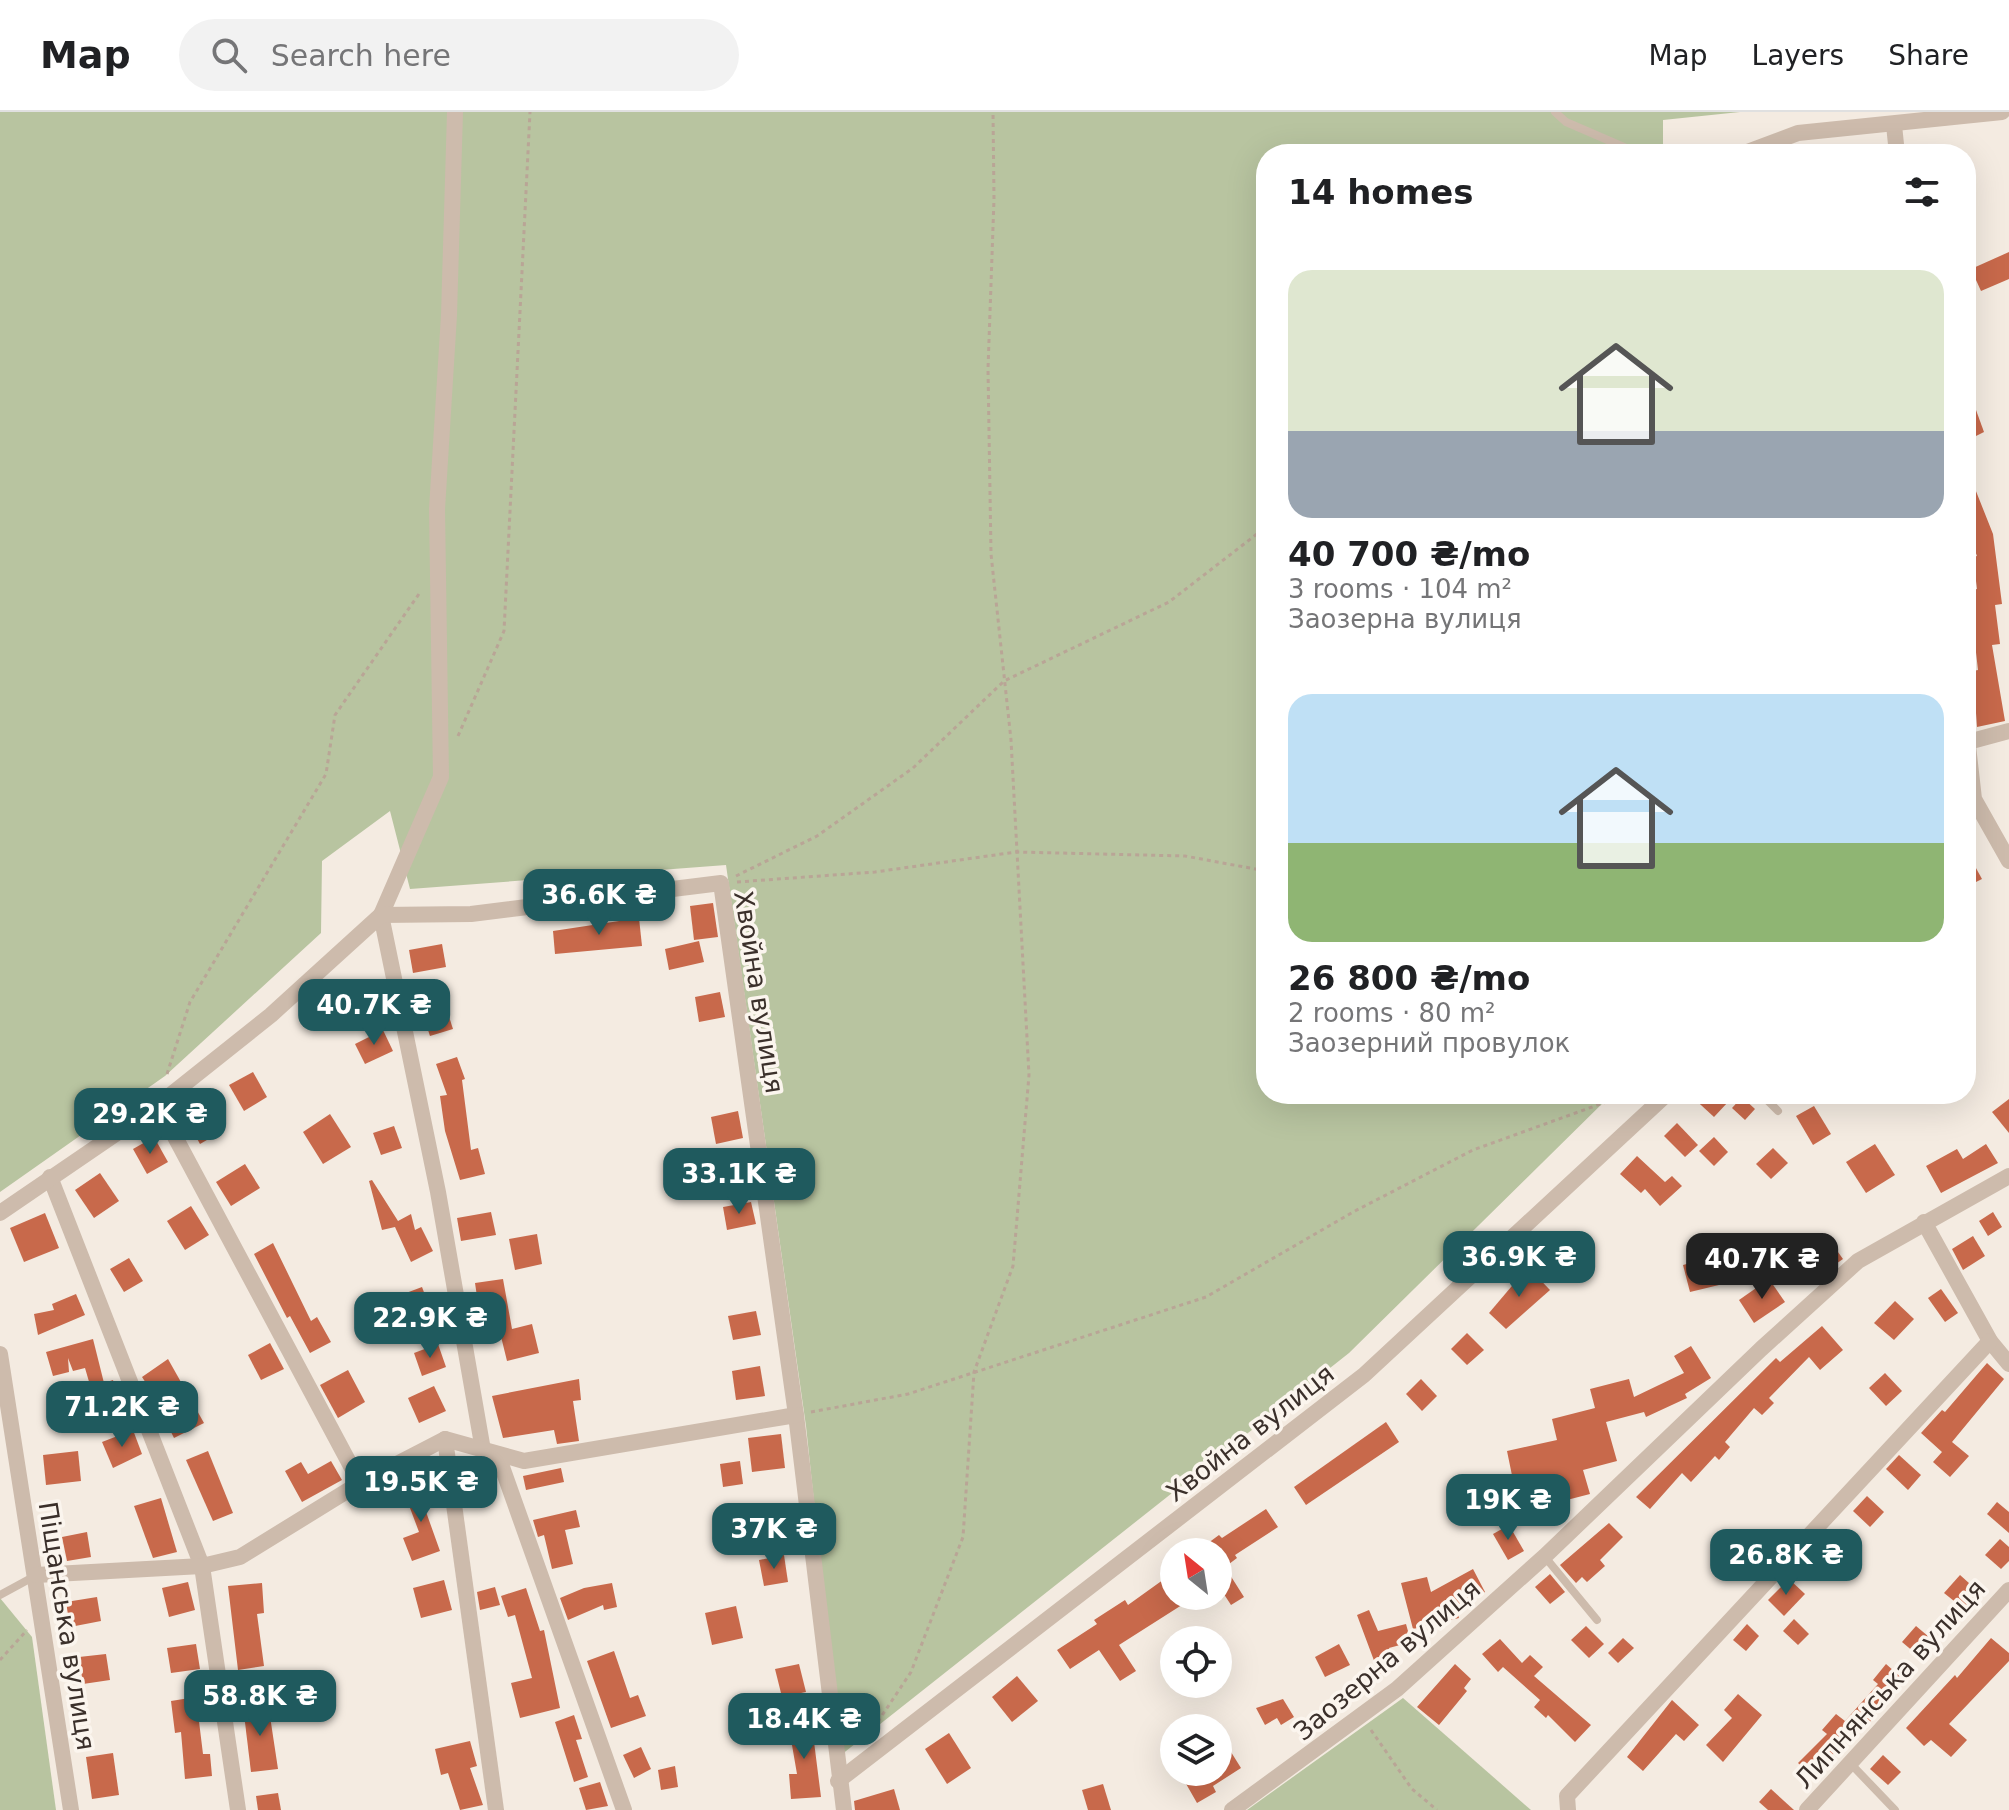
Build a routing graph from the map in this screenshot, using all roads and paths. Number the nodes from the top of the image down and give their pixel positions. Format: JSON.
{"nodes":[{"id":1,"x":455,"y":112,"type":"edge"},
{"id":2,"x":530,"y":112,"type":"edge"},
{"id":3,"x":993,"y":112,"type":"edge"},
{"id":4,"x":1555,"y":112,"type":"edge"},
{"id":5,"x":2002,"y":112,"type":"edge"},
{"id":6,"x":1897,"y":118,"type":"edge"},
{"id":7,"x":2009,"y":129,"type":"edge"},
{"id":8,"x":1617,"y":144,"type":"edge"},
{"id":9,"x":1769,"y":144,"type":"edge"},
{"id":10,"x":1897,"y":144,"type":"edge"},
{"id":11,"x":1256,"y":535,"type":"edge"},
{"id":12,"x":437,"y":567,"type":"junction"},
{"id":13,"x":1004,"y":681,"type":"junction"},
{"id":14,"x":2009,"y":731,"type":"edge"},
{"id":15,"x":1976,"y":734,"type":"edge"},
{"id":16,"x":453,"y":747,"type":"dead end"},
{"id":17,"x":1976,"y":813,"type":"edge"},
{"id":18,"x":1016,"y":852,"type":"junction"},
{"id":19,"x":2009,"y":861,"type":"edge"},
{"id":20,"x":1256,"y":869,"type":"edge"},
{"id":21,"x":721,"y":883,"type":"junction"},
{"id":22,"x":381,"y":915,"type":"junction"},
{"id":23,"x":167,"y":1075,"type":"dead end"},
{"id":24,"x":1600,"y":1104,"type":"edge"},
{"id":25,"x":1656,"y":1104,"type":"edge"},
{"id":26,"x":1771,"y":1104,"type":"edge"},
{"id":27,"x":158,"y":1105,"type":"junction"},
{"id":28,"x":1778,"y":1111,"type":"dead end"},
{"id":29,"x":2009,"y":1176,"type":"edge"},
{"id":30,"x":50,"y":1177,"type":"junction"},
{"id":31,"x":0,"y":1213,"type":"edge"},
{"id":32,"x":1924,"y":1222,"type":"junction"},
{"id":33,"x":1990,"y":1341,"type":"junction"},
{"id":34,"x":0,"y":1364,"type":"edge"},
{"id":35,"x":2009,"y":1364,"type":"edge"},
{"id":36,"x":974,"y":1372,"type":"junction"},
{"id":37,"x":796,"y":1415,"type":"junction"},
{"id":38,"x":445,"y":1439,"type":"junction"},
{"id":39,"x":483,"y":1450,"type":"junction"},
{"id":40,"x":360,"y":1483,"type":"junction"},
{"id":41,"x":1545,"y":1556,"type":"junction"},
{"id":42,"x":202,"y":1566,"type":"junction"},
{"id":43,"x":36,"y":1575,"type":"junction"},
{"id":44,"x":2009,"y":1590,"type":"edge"},
{"id":45,"x":0,"y":1595,"type":"edge"},
{"id":46,"x":42,"y":1614,"type":"junction"},
{"id":47,"x":1597,"y":1620,"type":"dead end"},
{"id":48,"x":0,"y":1660,"type":"edge"},
{"id":49,"x":1363,"y":1717,"type":"junction"},
{"id":50,"x":862,"y":1745,"type":"dead end"},
{"id":51,"x":1849,"y":1763,"type":"junction"},
{"id":52,"x":838,"y":1781,"type":"junction"},
{"id":53,"x":71,"y":1810,"type":"edge"},
{"id":54,"x":238,"y":1810,"type":"edge"},
{"id":55,"x":496,"y":1810,"type":"edge"},
{"id":56,"x":624,"y":1810,"type":"edge"},
{"id":57,"x":844,"y":1810,"type":"edge"},
{"id":58,"x":1232,"y":1810,"type":"edge"},
{"id":59,"x":1437,"y":1810,"type":"edge"},
{"id":60,"x":1568,"y":1810,"type":"edge"},
{"id":61,"x":1807,"y":1810,"type":"edge"},
{"id":62,"x":1895,"y":1810,"type":"edge"}],
"edges":[{"from":1,"to":12,"type":"street"},
{"from":2,"to":16,"type":"path"},
{"from":3,"to":13,"type":"path"},
{"from":4,"to":8,"type":"lane"},
{"from":5,"to":6,"type":"street"},
{"from":5,"to":7,"type":"street"},
{"from":6,"to":9,"type":"street"},
{"from":6,"to":10,"type":"street"},
{"from":11,"to":13,"type":"path"},
{"from":12,"to":22,"type":"street"},
{"from":12,"to":23,"type":"path"},
{"from":13,"to":18,"type":"path"},
{"from":13,"to":21,"type":"path"},
{"from":14,"to":15,"type":"street"},
{"from":17,"to":19,"type":"street"},
{"from":18,"to":20,"type":"path"},
{"from":18,"to":21,"type":"path"},
{"from":18,"to":36,"type":"path"},
{"from":21,"to":22,"type":"street","name":"Хвойна вулиця"},
{"from":21,"to":37,"type":"street","name":"Хвойна вулиця"},
{"from":22,"to":27,"type":"street"},
{"from":22,"to":39,"type":"street"},
{"from":24,"to":36,"type":"path"},
{"from":25,"to":52,"type":"street","name":"Хвойна вулиця"},
{"from":26,"to":28,"type":"lane"},
{"from":27,"to":30,"type":"street"},
{"from":27,"to":40,"type":"street"},
{"from":29,"to":32,"type":"street","name":"Заозерна вулиця"},
{"from":30,"to":31,"type":"street"},
{"from":30,"to":42,"type":"street"},
{"from":32,"to":33,"type":"street"},
{"from":32,"to":41,"type":"street","name":"Заозерна вулиця"},
{"from":33,"to":35,"type":"street"},
{"from":33,"to":60,"type":"street"},
{"from":34,"to":43,"type":"street","name":"Піщанська вулиця"},
{"from":36,"to":37,"type":"path"},
{"from":36,"to":50,"type":"path"},
{"from":37,"to":39,"type":"street"},
{"from":37,"to":52,"type":"street","name":"Хвойна вулиця"},
{"from":38,"to":39,"type":"street"},
{"from":38,"to":40,"type":"street"},
{"from":38,"to":55,"type":"street"},
{"from":39,"to":56,"type":"street"},
{"from":40,"to":42,"type":"street"},
{"from":41,"to":47,"type":"lane"},
{"from":41,"to":49,"type":"street","name":"Заозерна вулиця"},
{"from":42,"to":43,"type":"street"},
{"from":42,"to":54,"type":"street"},
{"from":43,"to":45,"type":"lane"},
{"from":43,"to":46,"type":"street","name":"Піщанська вулиця"},
{"from":44,"to":51,"type":"street","name":"Липнянська вулиця"},
{"from":46,"to":48,"type":"path"},
{"from":46,"to":53,"type":"street","name":"Піщанська вулиця"},
{"from":49,"to":58,"type":"street","name":"Заозерна вулиця"},
{"from":49,"to":59,"type":"path"},
{"from":51,"to":61,"type":"street","name":"Липнянська вулиця"},
{"from":51,"to":62,"type":"lane"},
{"from":52,"to":57,"type":"street","name":"Хвойна вулиця"}]}
